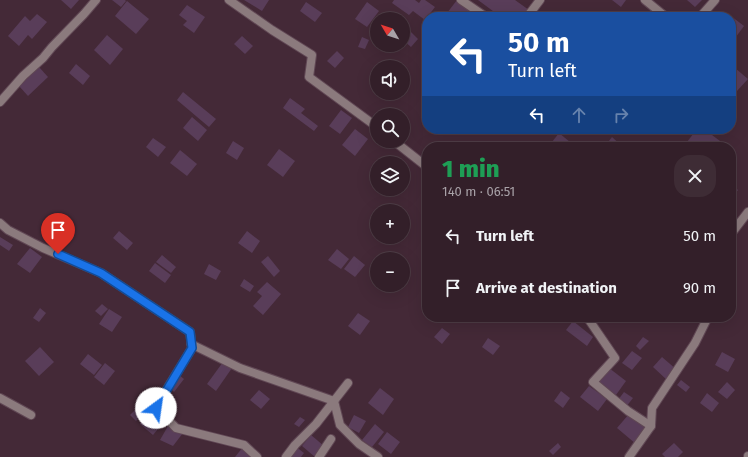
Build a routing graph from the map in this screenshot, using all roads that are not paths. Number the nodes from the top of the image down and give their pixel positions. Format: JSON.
{"nodes":[{"id":1,"x":96,"y":0,"type":"edge"},
{"id":2,"x":229,"y":0,"type":"edge"},
{"id":3,"x":461,"y":0,"type":"edge"},
{"id":4,"x":540,"y":0,"type":"edge"},
{"id":5,"x":645,"y":0,"type":"edge"},
{"id":6,"x":715,"y":0,"type":"edge"},
{"id":7,"x":479,"y":12,"type":"edge"},
{"id":8,"x":531,"y":12,"type":"edge"},
{"id":9,"x":660,"y":12,"type":"edge"},
{"id":10,"x":704,"y":12,"type":"edge"},
{"id":11,"x":0,"y":102,"type":"edge"},
{"id":12,"x":370,"y":122,"type":"edge"},
{"id":13,"x":403,"y":148,"type":"edge"},
{"id":14,"x":422,"y":163,"type":"edge"},
{"id":15,"x":748,"y":212,"type":"edge"},
{"id":16,"x":0,"y":223,"type":"edge"},
{"id":17,"x":736,"y":228,"type":"edge"},
{"id":18,"x":590,"y":322,"type":"edge"},
{"id":19,"x":706,"y":322,"type":"edge"},
{"id":20,"x":191,"y":344,"type":"junction"},
{"id":21,"x":348,"y":383,"type":"dead end"},
{"id":22,"x":0,"y":398,"type":"edge"},
{"id":23,"x":334,"y":401,"type":"junction"},
{"id":24,"x":31,"y":415,"type":"dead end"},
{"id":25,"x":651,"y":426,"type":"junction"},
{"id":26,"x":332,"y":438,"type":"dead end"},
{"id":27,"x":257,"y":457,"type":"edge"},
{"id":28,"x":286,"y":457,"type":"edge"},
{"id":29,"x":319,"y":457,"type":"edge"},
{"id":30,"x":378,"y":457,"type":"edge"},
{"id":31,"x":629,"y":457,"type":"edge"}],
"edges":[{"from":1,"to":11,"type":"street"},
{"from":2,"to":12,"type":"street"},
{"from":3,"to":7,"type":"street"},
{"from":4,"to":8,"type":"street"},
{"from":5,"to":9,"type":"street"},
{"from":6,"to":10,"type":"street"},
{"from":13,"to":14,"type":"street"},
{"from":15,"to":17,"type":"street"},
{"from":16,"to":20,"type":"street"},
{"from":18,"to":25,"type":"street"},
{"from":19,"to":25,"type":"street"},
{"from":20,"to":23,"type":"street"},
{"from":20,"to":27,"type":"street"},
{"from":21,"to":23,"type":"street"},
{"from":22,"to":24,"type":"street"},
{"from":23,"to":28,"type":"street"},
{"from":23,"to":30,"type":"street"},
{"from":25,"to":31,"type":"street"},
{"from":26,"to":29,"type":"street"}]}
